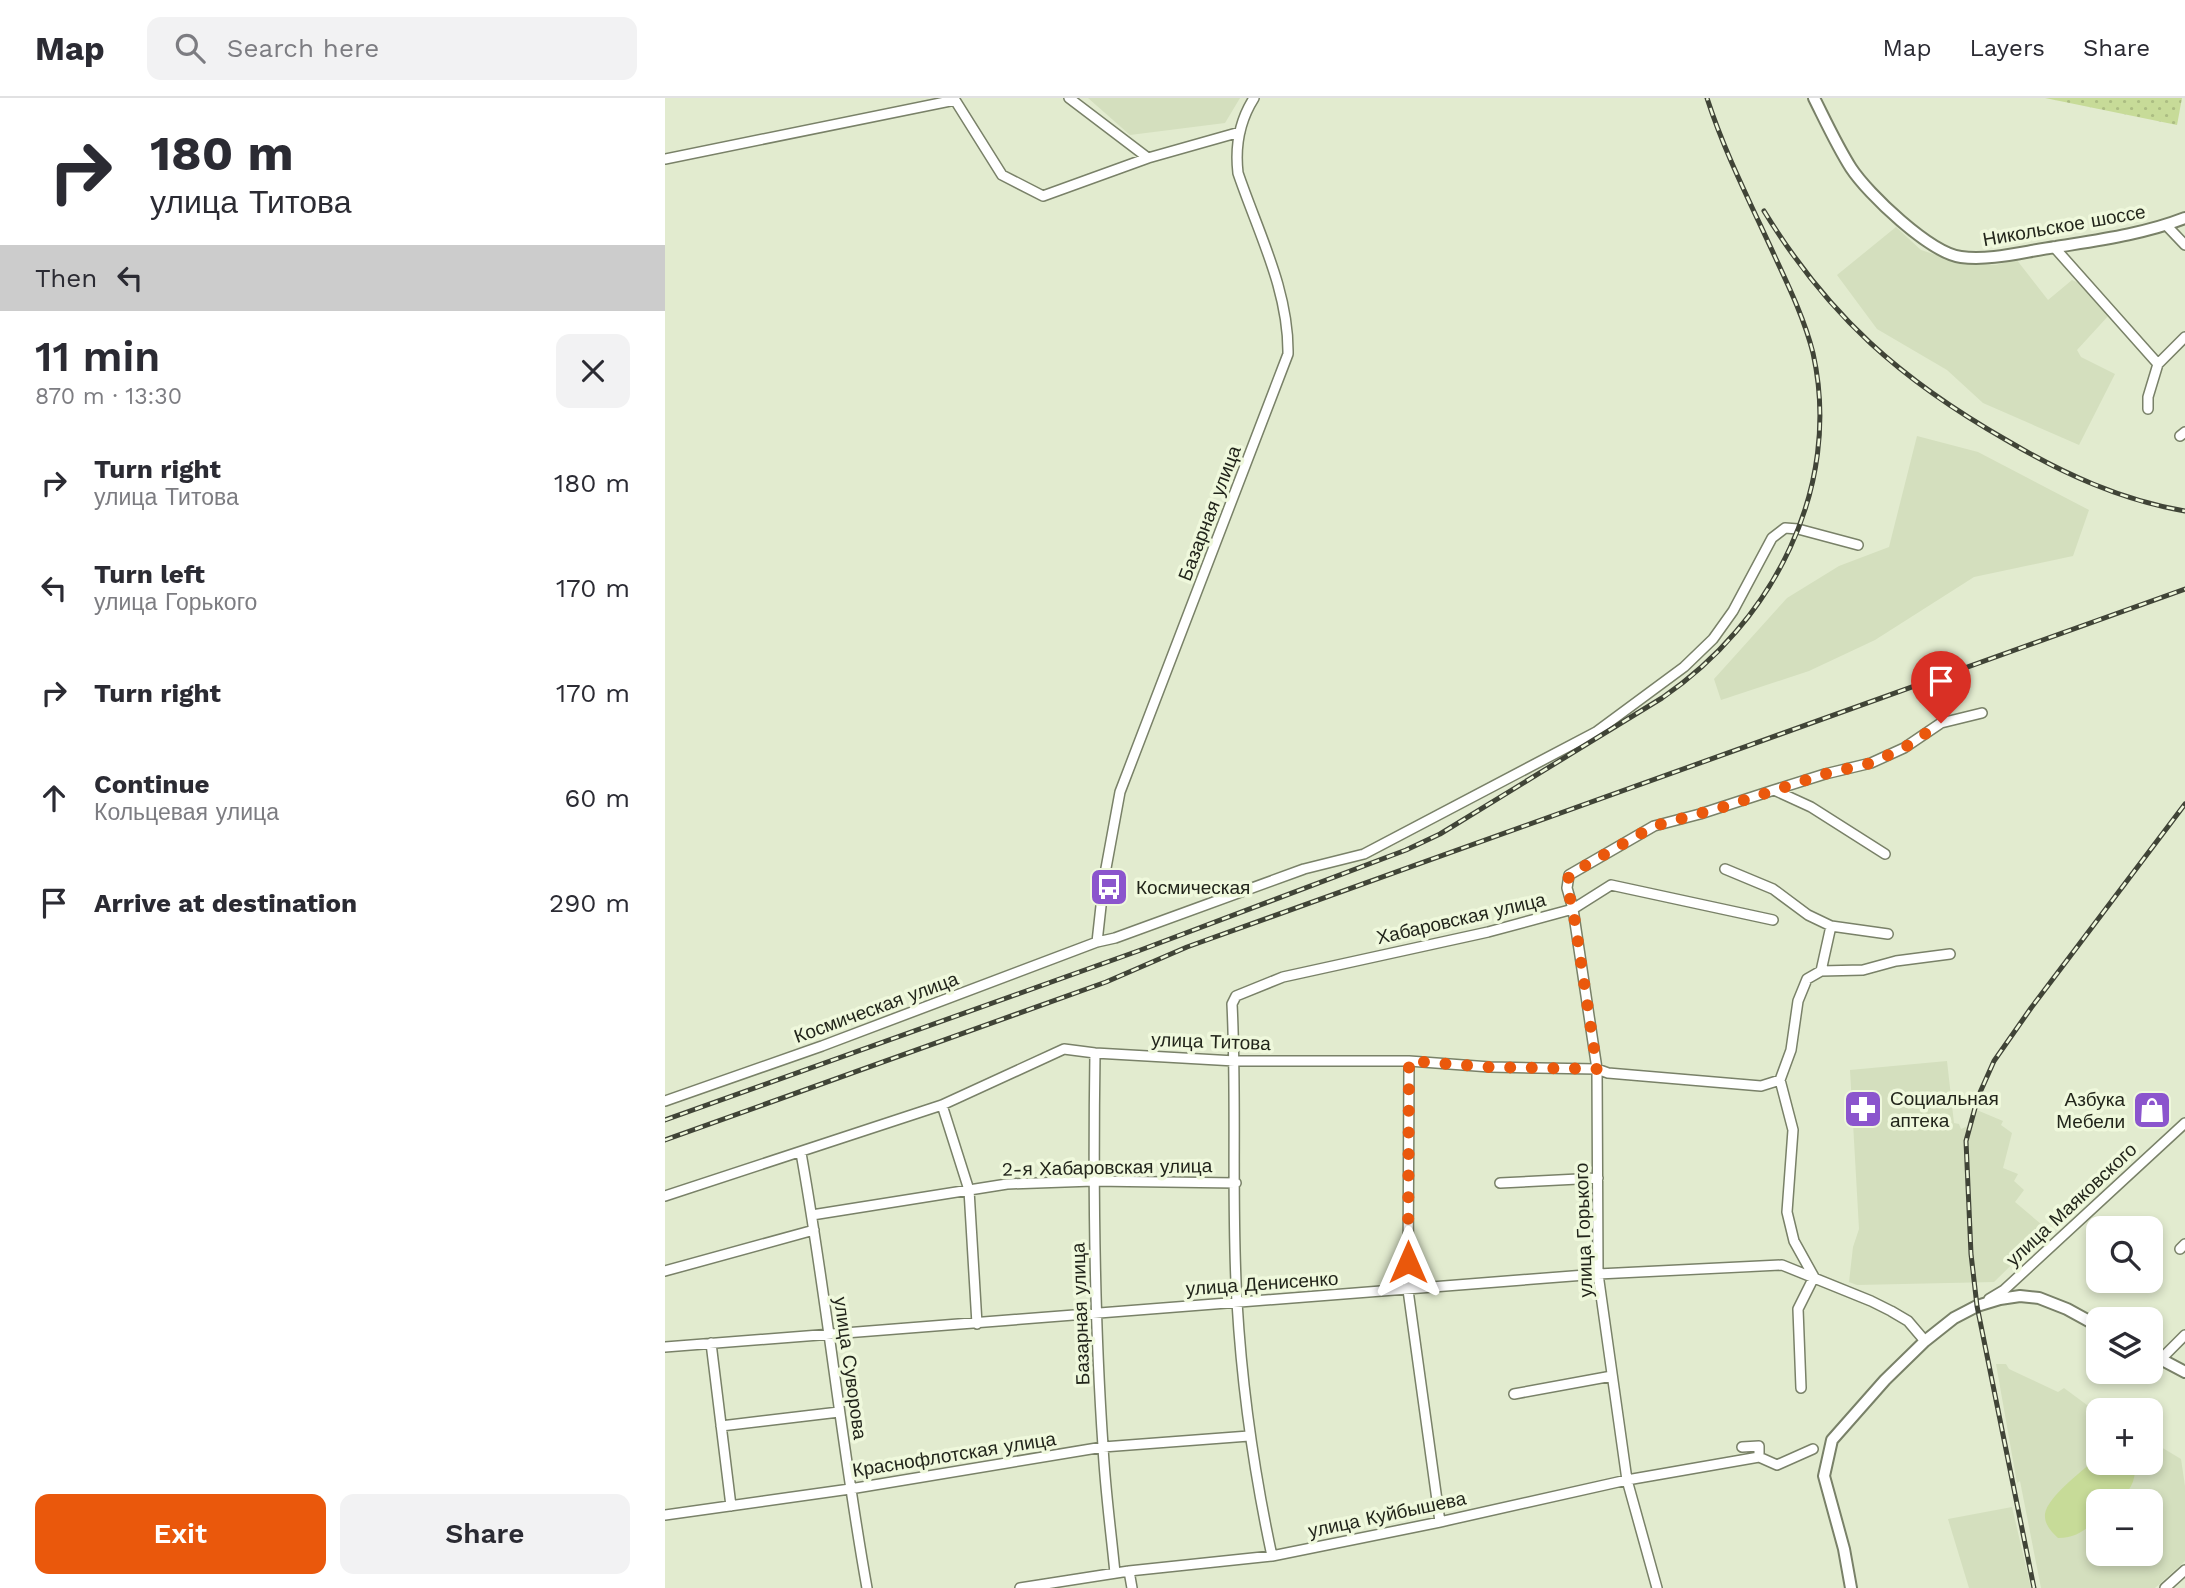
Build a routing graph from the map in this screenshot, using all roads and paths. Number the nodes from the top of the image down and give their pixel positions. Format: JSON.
{"nodes":[{"id":1,"x":1069,"y":98,"type":"edge"},
{"id":2,"x":1254,"y":98,"type":"edge"},
{"id":3,"x":1814,"y":98,"type":"edge"},
{"id":4,"x":1240,"y":132,"type":"junction"},
{"id":5,"x":1148,"y":158,"type":"junction"},
{"id":6,"x":665,"y":159,"type":"edge"},
{"id":7,"x":2185,"y":218,"type":"edge"},
{"id":8,"x":2166,"y":225,"type":"junction"},
{"id":9,"x":2185,"y":245,"type":"edge"},
{"id":10,"x":2054,"y":247,"type":"junction"},
{"id":11,"x":2185,"y":337,"type":"edge"},
{"id":12,"x":2158,"y":364,"type":"junction"},
{"id":13,"x":2148,"y":409,"type":"dead end"},
{"id":14,"x":1858,"y":545,"type":"dead end"},
{"id":15,"x":1982,"y":713,"type":"dead end"},
{"id":16,"x":1774,"y":790,"type":"junction"},
{"id":17,"x":1885,"y":854,"type":"dead end"},
{"id":18,"x":1725,"y":869,"type":"dead end"},
{"id":19,"x":1573,"y":909,"type":"junction"},
{"id":20,"x":1773,"y":920,"type":"dead end"},
{"id":21,"x":1831,"y":926,"type":"junction"},
{"id":22,"x":1888,"y":934,"type":"dead end"},
{"id":23,"x":1097,"y":942,"type":"junction"},
{"id":24,"x":1949,"y":954,"type":"dead end"},
{"id":25,"x":1821,"y":971,"type":"junction"},
{"id":26,"x":1095,"y":1053,"type":"junction"},
{"id":27,"x":1235,"y":1060,"type":"junction"},
{"id":28,"x":1409,"y":1061,"type":"junction"},
{"id":29,"x":1597,"y":1069,"type":"junction"},
{"id":30,"x":1780,"y":1080,"type":"junction"},
{"id":31,"x":665,"y":1101,"type":"edge"},
{"id":32,"x":942,"y":1105,"type":"junction"},
{"id":33,"x":2185,"y":1123,"type":"edge"},
{"id":34,"x":801,"y":1153,"type":"junction"},
{"id":35,"x":1598,"y":1178,"type":"junction"},
{"id":36,"x":1093,"y":1181,"type":"junction"},
{"id":37,"x":1236,"y":1183,"type":"junction"},
{"id":38,"x":1500,"y":1183,"type":"dead end"},
{"id":39,"x":969,"y":1191,"type":"junction"},
{"id":40,"x":665,"y":1196,"type":"edge"},
{"id":41,"x":812,"y":1215,"type":"junction"},
{"id":42,"x":814,"y":1230,"type":"junction"},
{"id":43,"x":665,"y":1271,"type":"edge"},
{"id":44,"x":1598,"y":1274,"type":"junction"},
{"id":45,"x":1814,"y":1277,"type":"junction"},
{"id":46,"x":1408,"y":1290,"type":"junction"},
{"id":47,"x":1237,"y":1301,"type":"junction"},
{"id":48,"x":1977,"y":1306,"type":"junction"},
{"id":49,"x":1097,"y":1315,"type":"junction"},
{"id":50,"x":2086,"y":1319,"type":"edge"},
{"id":51,"x":977,"y":1324,"type":"junction"},
{"id":52,"x":828,"y":1335,"type":"junction"},
{"id":53,"x":2185,"y":1335,"type":"edge"},
{"id":54,"x":1925,"y":1341,"type":"junction"},
{"id":55,"x":711,"y":1343,"type":"junction"},
{"id":56,"x":665,"y":1346,"type":"edge"},
{"id":57,"x":2163,"y":1351,"type":"edge"},
{"id":58,"x":2163,"y":1360,"type":"edge"},
{"id":59,"x":2185,"y":1372,"type":"edge"},
{"id":60,"x":1612,"y":1376,"type":"junction"},
{"id":61,"x":1801,"y":1388,"type":"dead end"},
{"id":62,"x":1514,"y":1394,"type":"dead end"},
{"id":63,"x":839,"y":1412,"type":"junction"},
{"id":64,"x":721,"y":1426,"type":"junction"},
{"id":65,"x":1249,"y":1436,"type":"junction"},
{"id":66,"x":1103,"y":1447,"type":"junction"},
{"id":67,"x":1742,"y":1447,"type":"dead end"},
{"id":68,"x":1814,"y":1449,"type":"dead end"},
{"id":69,"x":1759,"y":1457,"type":"junction"},
{"id":70,"x":1627,"y":1480,"type":"junction"},
{"id":71,"x":850,"y":1489,"type":"junction"},
{"id":72,"x":731,"y":1506,"type":"junction"},
{"id":73,"x":665,"y":1515,"type":"edge"},
{"id":74,"x":1440,"y":1522,"type":"junction"},
{"id":75,"x":1272,"y":1556,"type":"junction"},
{"id":76,"x":2185,"y":1570,"type":"edge"},
{"id":77,"x":1129,"y":1571,"type":"junction"},
{"id":78,"x":1115,"y":1573,"type":"junction"},
{"id":79,"x":867,"y":1588,"type":"edge"},
{"id":80,"x":1020,"y":1588,"type":"edge"},
{"id":81,"x":1132,"y":1588,"type":"edge"},
{"id":82,"x":1657,"y":1588,"type":"edge"},
{"id":83,"x":1851,"y":1588,"type":"edge"},
{"id":84,"x":2165,"y":1588,"type":"edge"}],
"edges":[{"from":1,"to":5,"type":"street"},
{"from":2,"to":4,"type":"street","name":"Базарная улица"},
{"from":3,"to":10,"type":"street","name":"Никольское шоссе"},
{"from":4,"to":5,"type":"street"},
{"from":4,"to":23,"type":"street","name":"Базарная улица"},
{"from":5,"to":6,"type":"street"},
{"from":7,"to":8,"type":"street","name":"Никольское шоссе"},
{"from":8,"to":9,"type":"street"},
{"from":8,"to":10,"type":"street","name":"Никольское шоссе"},
{"from":10,"to":12,"type":"street"},
{"from":11,"to":12,"type":"street"},
{"from":12,"to":13,"type":"street"},
{"from":14,"to":23,"type":"street","name":"Космическая улица"},
{"from":15,"to":16,"type":"street"},
{"from":16,"to":17,"type":"street"},
{"from":16,"to":19,"type":"street","name":"улица Горького"},
{"from":18,"to":21,"type":"street"},
{"from":19,"to":20,"type":"street","name":"Хабаровская улица"},
{"from":19,"to":27,"type":"street","name":"Хабаровская улица"},
{"from":19,"to":29,"type":"street","name":"улица Горького"},
{"from":21,"to":22,"type":"street"},
{"from":21,"to":25,"type":"street"},
{"from":23,"to":31,"type":"street","name":"Космическая улица"},
{"from":24,"to":25,"type":"street"},
{"from":25,"to":30,"type":"street"},
{"from":26,"to":27,"type":"street","name":"улица Титова"},
{"from":26,"to":32,"type":"street","name":"улица Титова"},
{"from":26,"to":36,"type":"street","name":"Базарная улица"},
{"from":27,"to":28,"type":"street","name":"улица Титова"},
{"from":27,"to":37,"type":"street"},
{"from":28,"to":29,"type":"street","name":"улица Титова"},
{"from":28,"to":46,"type":"street"},
{"from":29,"to":30,"type":"street","name":"улица Титова"},
{"from":29,"to":35,"type":"street","name":"улица Горького"},
{"from":30,"to":45,"type":"street"},
{"from":32,"to":34,"type":"street","name":"улица Титова"},
{"from":32,"to":39,"type":"street"},
{"from":33,"to":48,"type":"street","name":"улица Маяковского"},
{"from":34,"to":40,"type":"street","name":"улица Титова"},
{"from":34,"to":41,"type":"street","name":"улица Суворова"},
{"from":35,"to":38,"type":"street"},
{"from":35,"to":44,"type":"street","name":"улица Горького"},
{"from":36,"to":37,"type":"street","name":"2-я Хабаровская улица"},
{"from":36,"to":39,"type":"street","name":"2-я Хабаровская улица"},
{"from":36,"to":49,"type":"street","name":"Базарная улица"},
{"from":37,"to":47,"type":"street"},
{"from":39,"to":41,"type":"street","name":"2-я Хабаровская улица"},
{"from":39,"to":51,"type":"street"},
{"from":41,"to":42,"type":"street","name":"улица Суворова"},
{"from":42,"to":43,"type":"street"},
{"from":42,"to":52,"type":"street","name":"улица Суворова"},
{"from":44,"to":45,"type":"street","name":"улица Денисенко"},
{"from":44,"to":46,"type":"street","name":"улица Денисенко"},
{"from":44,"to":60,"type":"street","name":"улица Горького"},
{"from":45,"to":54,"type":"street","name":"улица Денисенко"},
{"from":45,"to":61,"type":"street"},
{"from":46,"to":47,"type":"street","name":"улица Денисенко"},
{"from":46,"to":74,"type":"street"},
{"from":47,"to":49,"type":"street","name":"улица Денисенко"},
{"from":47,"to":65,"type":"street"},
{"from":48,"to":50,"type":"street"},
{"from":48,"to":54,"type":"street"},
{"from":49,"to":51,"type":"street","name":"улица Денисенко"},
{"from":49,"to":66,"type":"street","name":"Базарная улица"},
{"from":51,"to":52,"type":"street","name":"улица Денисенко"},
{"from":52,"to":55,"type":"street","name":"улица Денисенко"},
{"from":52,"to":63,"type":"street","name":"улица Суворова"},
{"from":53,"to":57,"type":"street"},
{"from":54,"to":83,"type":"street"},
{"from":55,"to":56,"type":"street","name":"улица Денисенко"},
{"from":55,"to":64,"type":"street"},
{"from":58,"to":59,"type":"street"},
{"from":60,"to":62,"type":"street"},
{"from":60,"to":70,"type":"street","name":"улица Горького"},
{"from":63,"to":64,"type":"street"},
{"from":63,"to":71,"type":"street","name":"улица Суворова"},
{"from":64,"to":72,"type":"street"},
{"from":65,"to":66,"type":"street","name":"Краснофлотская улица"},
{"from":65,"to":75,"type":"street"},
{"from":66,"to":71,"type":"street","name":"Краснофлотская улица"},
{"from":66,"to":78,"type":"street","name":"Базарная улица"},
{"from":67,"to":69,"type":"street","name":"улица Куйбышева"},
{"from":68,"to":69,"type":"street","name":"улица Куйбышева"},
{"from":69,"to":70,"type":"street","name":"улица Куйбышева"},
{"from":70,"to":74,"type":"street","name":"улица Куйбышева"},
{"from":70,"to":82,"type":"street","name":"улица Горького"},
{"from":71,"to":72,"type":"street","name":"Краснофлотская улица"},
{"from":71,"to":79,"type":"street","name":"улица Суворова"},
{"from":72,"to":73,"type":"street","name":"Краснофлотская улица"},
{"from":74,"to":75,"type":"street","name":"улица Куйбышева"},
{"from":75,"to":77,"type":"street","name":"улица Куйбышева"},
{"from":76,"to":84,"type":"street"},
{"from":77,"to":78,"type":"street","name":"улица Куйбышева"},
{"from":77,"to":81,"type":"street"},
{"from":78,"to":80,"type":"street","name":"улица Куйбышева"}]}
